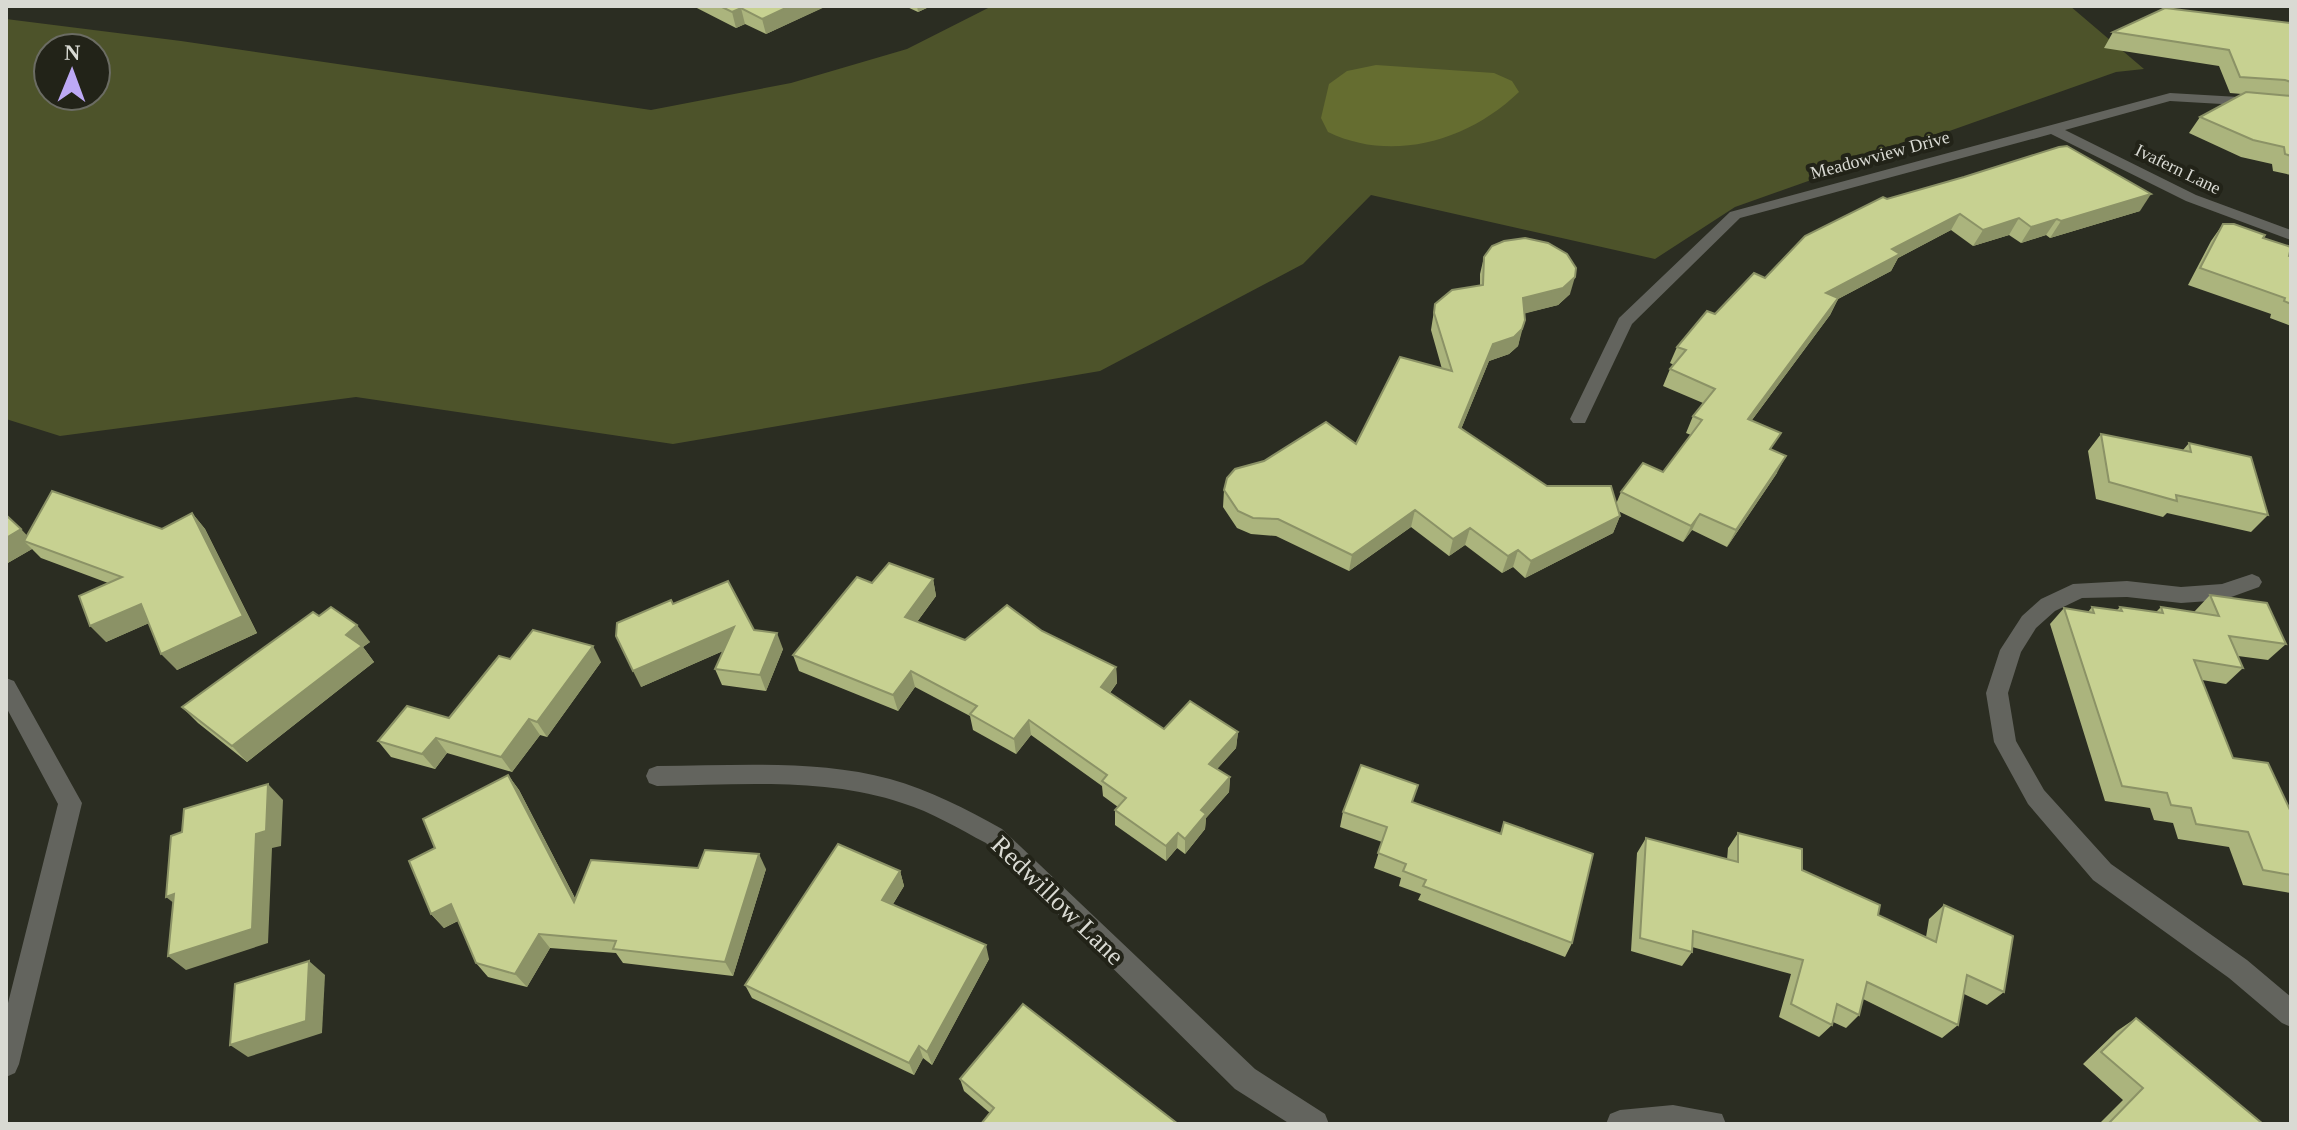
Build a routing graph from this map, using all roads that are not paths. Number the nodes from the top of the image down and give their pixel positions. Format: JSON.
{"nodes":[{"id":1,"x":2291,"y":107,"type":"edge"},
{"id":2,"x":2053,"y":129,"type":"junction"},
{"id":3,"x":2291,"y":235,"type":"edge"},
{"id":4,"x":1579,"y":419,"type":"dead end"},
{"id":5,"x":2252,"y":582,"type":"dead end"},
{"id":6,"x":6,"y":687,"type":"edge"},
{"id":7,"x":657,"y":776,"type":"dead end"},
{"id":8,"x":2291,"y":1014,"type":"edge"},
{"id":9,"x":6,"y":1064,"type":"edge"},
{"id":10,"x":1315,"y":1124,"type":"edge"},
{"id":11,"x":1620,"y":1124,"type":"edge"},
{"id":12,"x":1712,"y":1124,"type":"edge"}],
"edges":[{"from":1,"to":2,"type":"street","name":"Meadowview Drive"},
{"from":2,"to":3,"type":"street","name":"Ivafern Lane"},
{"from":2,"to":4,"type":"street","name":"Meadowview Drive"},
{"from":5,"to":8,"type":"street"},
{"from":6,"to":9,"type":"street"},
{"from":7,"to":10,"type":"street","name":"Redwillow Lane"},
{"from":11,"to":12,"type":"street"}]}
